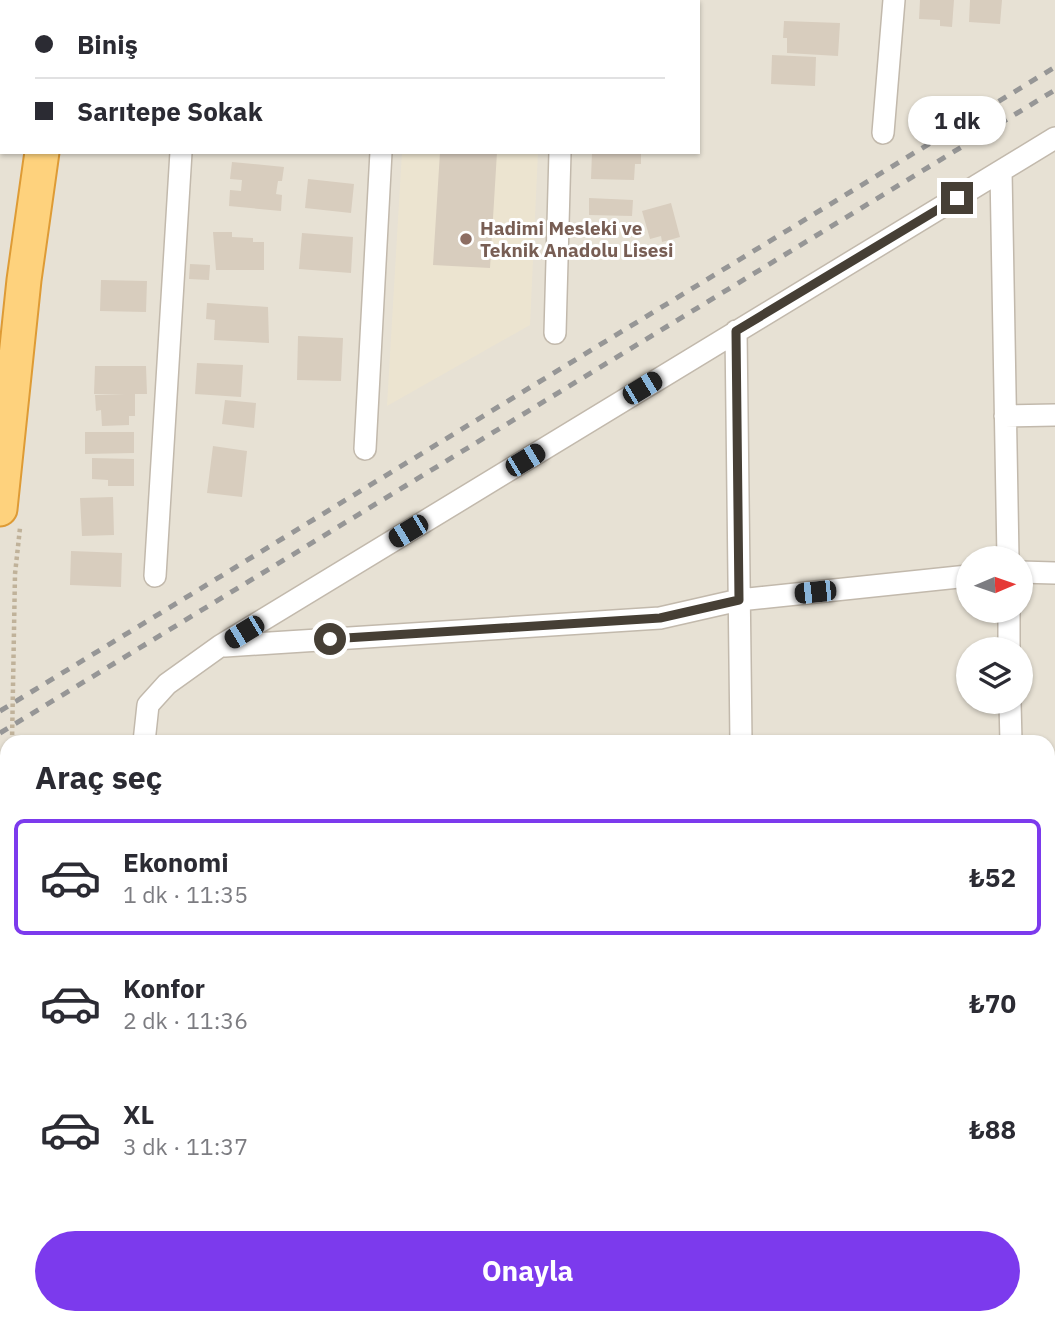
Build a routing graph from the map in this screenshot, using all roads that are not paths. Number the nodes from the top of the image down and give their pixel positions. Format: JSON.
{"nodes":[{"id":1,"x":894,"y":0,"type":"edge"},
{"id":2,"x":883,"y":133,"type":"dead end"},
{"id":3,"x":1055,"y":138,"type":"edge"},
{"id":4,"x":43,"y":154,"type":"edge"},
{"id":5,"x":181,"y":154,"type":"edge"},
{"id":6,"x":381,"y":154,"type":"edge"},
{"id":7,"x":560,"y":154,"type":"edge"},
{"id":8,"x":1001,"y":171,"type":"junction"},
{"id":9,"x":736,"y":331,"type":"junction"},
{"id":10,"x":555,"y":333,"type":"dead end"},
{"id":11,"x":1055,"y":415,"type":"edge"},
{"id":12,"x":1005,"y":416,"type":"junction"},
{"id":13,"x":365,"y":449,"type":"dead end"},
{"id":14,"x":0,"y":509,"type":"edge"},
{"id":15,"x":1008,"y":546,"type":"edge"},
{"id":16,"x":1033,"y":572,"type":"edge"},
{"id":17,"x":1055,"y":573,"type":"edge"},
{"id":18,"x":155,"y":576,"type":"dead end"},
{"id":19,"x":956,"y":577,"type":"edge"},
{"id":20,"x":739,"y":600,"type":"junction"},
{"id":21,"x":220,"y":646,"type":"junction"},
{"id":22,"x":1010,"y":714,"type":"edge"},
{"id":23,"x":145,"y":735,"type":"edge"},
{"id":24,"x":741,"y":735,"type":"edge"},
{"id":25,"x":1011,"y":735,"type":"edge"}],
"edges":[{"from":1,"to":2,"type":"street"},
{"from":3,"to":8,"type":"street"},
{"from":4,"to":14,"type":"highway"},
{"from":5,"to":18,"type":"street"},
{"from":6,"to":13,"type":"street"},
{"from":7,"to":10,"type":"street"},
{"from":8,"to":9,"type":"street"},
{"from":8,"to":12,"type":"street"},
{"from":9,"to":20,"type":"street"},
{"from":9,"to":21,"type":"street"},
{"from":11,"to":12,"type":"street"},
{"from":12,"to":15,"type":"street"},
{"from":16,"to":17,"type":"street"},
{"from":19,"to":20,"type":"street"},
{"from":20,"to":21,"type":"street"},
{"from":20,"to":24,"type":"street"},
{"from":21,"to":23,"type":"street"},
{"from":22,"to":25,"type":"street"}]}
